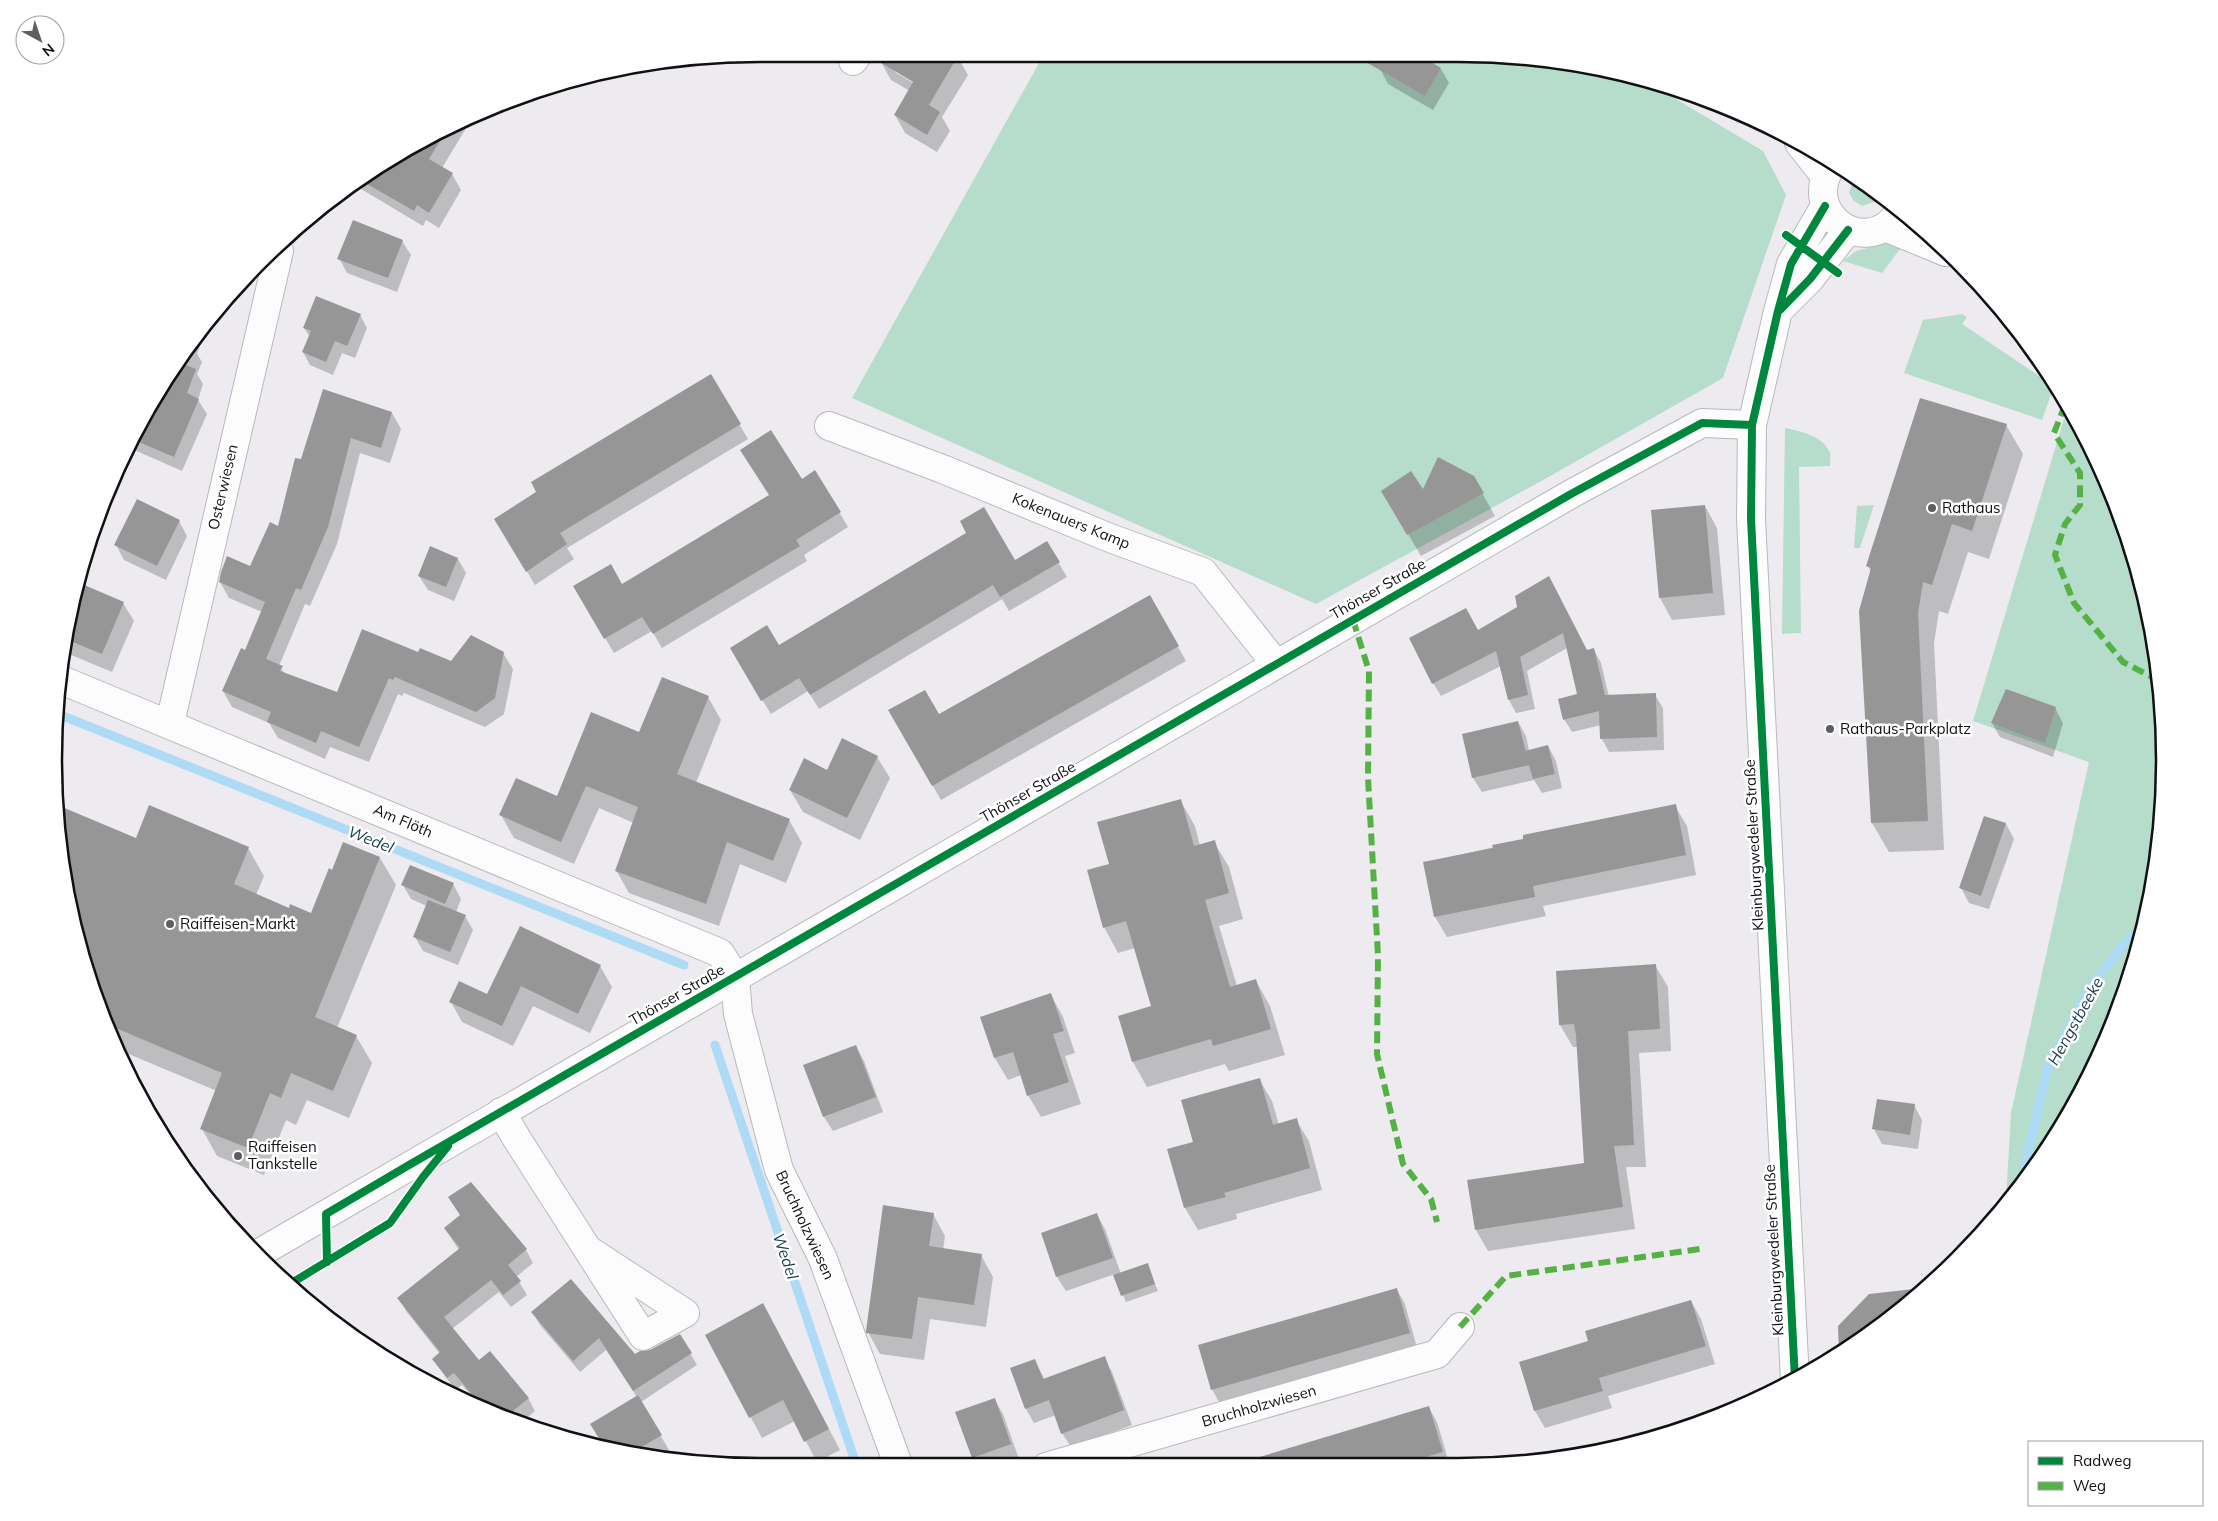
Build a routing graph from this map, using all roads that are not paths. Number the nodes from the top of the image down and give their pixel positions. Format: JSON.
{"nodes":[{"id":1,"x":1828,"y":170,"type":"edge"},
{"id":2,"x":1825,"y":206,"type":"junction"},
{"id":3,"x":1891,"y":221,"type":"edge"},
{"id":4,"x":1848,"y":230,"type":"junction"},
{"id":5,"x":1919,"y":237,"type":"edge"},
{"id":6,"x":270,"y":265,"type":"edge"},
{"id":7,"x":1778,"y":311,"type":"junction"},
{"id":8,"x":829,"y":426,"type":"dead end"},
{"id":9,"x":1752,"y":426,"type":"junction"},
{"id":10,"x":1276,"y":664,"type":"junction"},
{"id":11,"x":67,"y":682,"type":"edge"},
{"id":12,"x":170,"y":723,"type":"junction"},
{"id":13,"x":735,"y":977,"type":"junction"},
{"id":14,"x":501,"y":1112,"type":"junction"},
{"id":15,"x":264,"y":1250,"type":"edge"},
{"id":16,"x":590,"y":1252,"type":"dead end"},
{"id":17,"x":1460,"y":1327,"type":"dead end"},
{"id":18,"x":1795,"y":1371,"type":"edge"},
{"id":19,"x":896,"y":1458,"type":"edge"},
{"id":20,"x":1077,"y":1458,"type":"edge"}],
"edges":[{"from":1,"to":2,"type":"street"},
{"from":2,"to":4,"type":"street"},
{"from":2,"to":7,"type":"street","name":"Kleinburgwedeler Straße"},
{"from":3,"to":4,"type":"street"},
{"from":3,"to":5,"type":"street"},
{"from":4,"to":7,"type":"street"},
{"from":6,"to":12,"type":"street","name":"Osterwiesen"},
{"from":7,"to":9,"type":"street","name":"Kleinburgwedeler Straße"},
{"from":8,"to":10,"type":"street","name":"Kokenauers Kamp"},
{"from":9,"to":10,"type":"street","name":"Thönser Straße"},
{"from":9,"to":18,"type":"street","name":"Kleinburgwedeler Straße"},
{"from":10,"to":13,"type":"street","name":"Thönser Straße"},
{"from":11,"to":12,"type":"street","name":"Am Flöth"},
{"from":12,"to":13,"type":"street","name":"Am Flöth"},
{"from":13,"to":14,"type":"street","name":"Thönser Straße"},
{"from":13,"to":19,"type":"street","name":"Bruchholzwiesen"},
{"from":14,"to":15,"type":"street","name":"Thönser Straße"},
{"from":14,"to":16,"type":"street"},
{"from":17,"to":20,"type":"street","name":"Bruchholzwiesen"}]}
